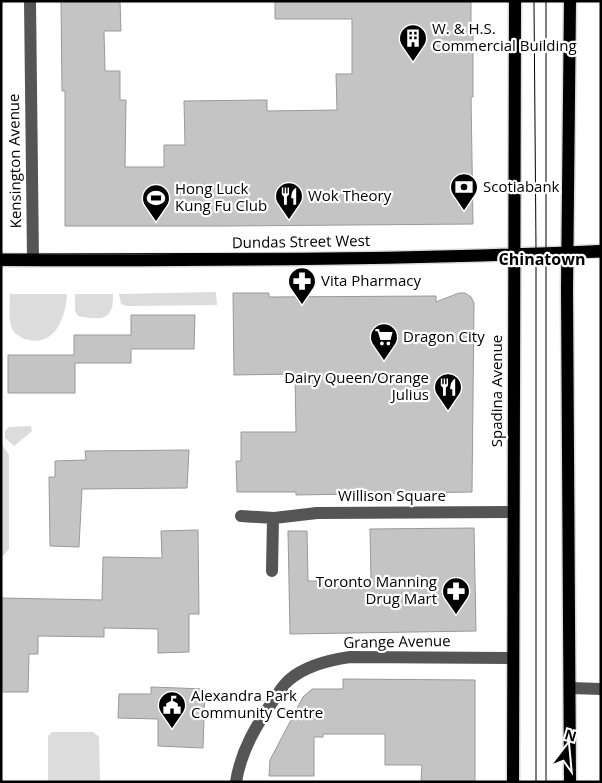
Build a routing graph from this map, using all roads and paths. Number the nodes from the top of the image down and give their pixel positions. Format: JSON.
{"nodes":[{"id":1,"x":30,"y":1,"type":"edge"},
{"id":2,"x":515,"y":1,"type":"edge"},
{"id":3,"x":570,"y":1,"type":"edge"},
{"id":4,"x":601,"y":251,"type":"edge"},
{"id":5,"x":568,"y":252,"type":"junction"},
{"id":6,"x":514,"y":255,"type":"junction"},
{"id":7,"x":1,"y":260,"type":"edge"},
{"id":8,"x":33,"y":260,"type":"junction"},
{"id":9,"x":513,"y":512,"type":"junction"},
{"id":10,"x":241,"y":516,"type":"dead end"},
{"id":11,"x":273,"y":518,"type":"junction"},
{"id":12,"x":272,"y":571,"type":"dead end"},
{"id":13,"x":512,"y":658,"type":"junction"},
{"id":14,"x":570,"y":688,"type":"junction"},
{"id":15,"x":601,"y":689,"type":"edge"},
{"id":16,"x":236,"y":782,"type":"edge"},
{"id":17,"x":512,"y":782,"type":"edge"},
{"id":18,"x":570,"y":782,"type":"edge"}],
"edges":[{"from":1,"to":8,"type":"street","name":"Kensington Avenue"},
{"from":2,"to":6,"type":"main road","name":"Spadina Avenue"},
{"from":3,"to":5,"type":"main road"},
{"from":4,"to":5,"type":"main road","name":"Dundas Street West"},
{"from":5,"to":6,"type":"main road","name":"Dundas Street West"},
{"from":5,"to":14,"type":"main road"},
{"from":6,"to":8,"type":"main road","name":"Dundas Street West"},
{"from":6,"to":9,"type":"main road","name":"Spadina Avenue"},
{"from":7,"to":8,"type":"main road","name":"Dundas Street West"},
{"from":9,"to":11,"type":"street","name":"Willison Square"},
{"from":9,"to":13,"type":"main road","name":"Spadina Avenue"},
{"from":10,"to":11,"type":"street","name":"Willison Square"},
{"from":11,"to":12,"type":"street"},
{"from":13,"to":16,"type":"street","name":"Grange Avenue"},
{"from":13,"to":17,"type":"main road","name":"Spadina Avenue"},
{"from":14,"to":15,"type":"street"},
{"from":14,"to":18,"type":"main road"}]}
